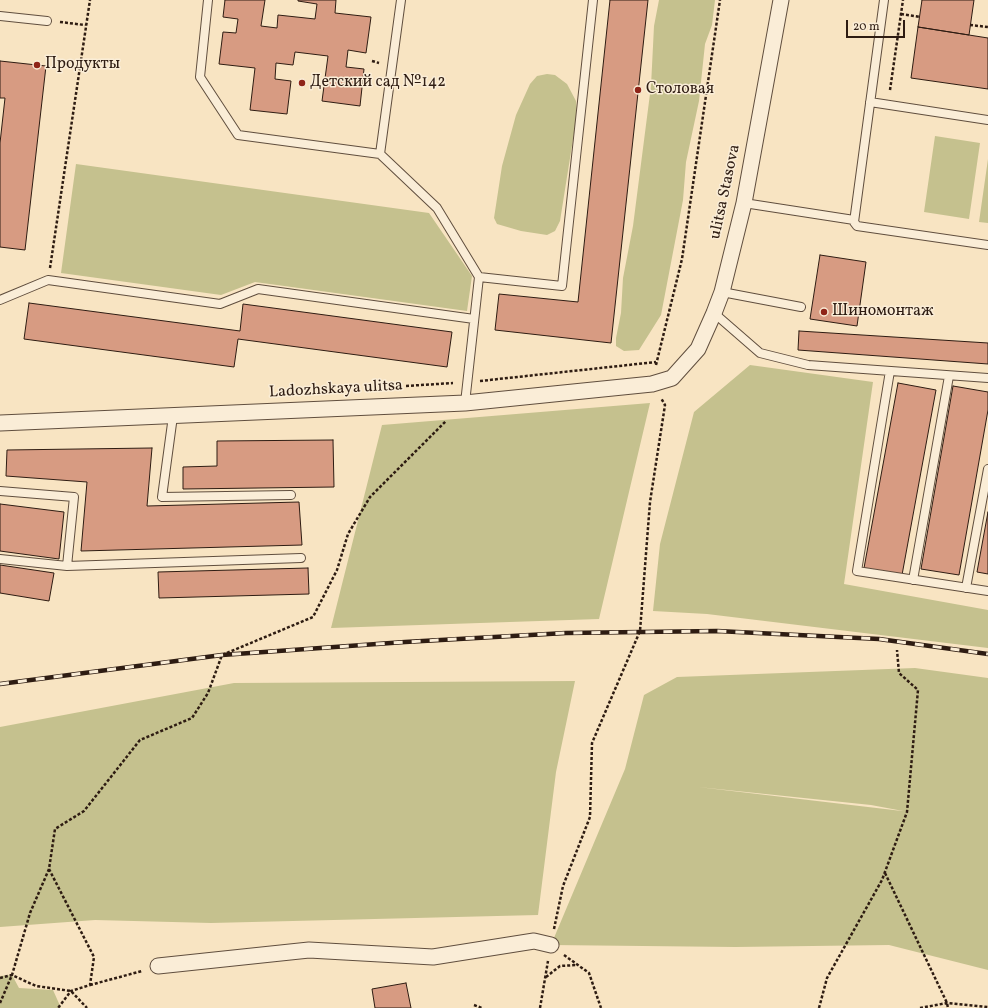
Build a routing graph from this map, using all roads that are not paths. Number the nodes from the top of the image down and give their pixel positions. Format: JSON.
{"nodes":[{"id":1,"x":208,"y":0,"type":"edge"},
{"id":2,"x":401,"y":0,"type":"edge"},
{"id":3,"x":593,"y":0,"type":"edge"},
{"id":4,"x":781,"y":0,"type":"edge"},
{"id":5,"x":884,"y":0,"type":"edge"},
{"id":6,"x":0,"y":16,"type":"edge"},
{"id":7,"x":47,"y":21,"type":"road end"},
{"id":8,"x":870,"y":102,"type":"junction"},
{"id":9,"x":988,"y":120,"type":"edge"},
{"id":10,"x":380,"y":154,"type":"junction"},
{"id":11,"x":744,"y":203,"type":"junction"},
{"id":12,"x":854,"y":220,"type":"junction"},
{"id":13,"x":988,"y":245,"type":"edge"},
{"id":14,"x":479,"y":277,"type":"junction"},
{"id":15,"x":722,"y":292,"type":"junction"},
{"id":16,"x":0,"y":300,"type":"edge"},
{"id":17,"x":801,"y":307,"type":"dead end"},
{"id":18,"x":714,"y":313,"type":"junction"},
{"id":19,"x":474,"y":319,"type":"junction"},
{"id":20,"x":890,"y":371,"type":"junction"},
{"id":21,"x":949,"y":376,"type":"junction"},
{"id":22,"x":672,"y":378,"type":"joint"},
{"id":23,"x":988,"y":378,"type":"edge"},
{"id":24,"x":465,"y":402,"type":"junction"},
{"id":25,"x":173,"y":416,"type":"junction"},
{"id":26,"x":0,"y":423,"type":"edge"},
{"id":27,"x":988,"y":469,"type":"edge"},
{"id":28,"x":0,"y":491,"type":"edge"},
{"id":29,"x":291,"y":495,"type":"dead end"},
{"id":30,"x":0,"y":558,"type":"edge"},
{"id":31,"x":301,"y":558,"type":"dead end"},
{"id":32,"x":68,"y":566,"type":"junction"},
{"id":33,"x":913,"y":580,"type":"junction"},
{"id":34,"x":966,"y":588,"type":"junction"},
{"id":35,"x":988,"y":591,"type":"edge"},
{"id":36,"x":551,"y":945,"type":"road end"},
{"id":37,"x":158,"y":966,"type":"road end"}],
"edges":[{"from":1,"to":10,"type":"lane"},
{"from":2,"to":10,"type":"lane"},
{"from":3,"to":14,"type":"lane"},
{"from":4,"to":11,"type":"street","name":"ulitsa Stasova"},
{"from":5,"to":8,"type":"lane"},
{"from":6,"to":7,"type":"lane"},
{"from":8,"to":9,"type":"lane"},
{"from":8,"to":12,"type":"lane"},
{"from":10,"to":14,"type":"lane"},
{"from":11,"to":12,"type":"lane"},
{"from":11,"to":15,"type":"street","name":"ulitsa Stasova"},
{"from":12,"to":13,"type":"lane"},
{"from":14,"to":19,"type":"lane"},
{"from":15,"to":17,"type":"lane"},
{"from":15,"to":18,"type":"street","name":"ulitsa Stasova"},
{"from":16,"to":19,"type":"lane"},
{"from":18,"to":20,"type":"lane"},
{"from":18,"to":22,"type":"street","name":"ulitsa Stasova"},
{"from":19,"to":24,"type":"lane"},
{"from":20,"to":21,"type":"lane"},
{"from":20,"to":33,"type":"lane"},
{"from":21,"to":23,"type":"lane"},
{"from":21,"to":33,"type":"lane"},
{"from":22,"to":24,"type":"street","name":"Ladozhskaya ulitsa"},
{"from":24,"to":25,"type":"street","name":"Ladozhskaya ulitsa"},
{"from":25,"to":26,"type":"street","name":"Ladozhskaya ulitsa"},
{"from":25,"to":29,"type":"lane"},
{"from":27,"to":34,"type":"lane"},
{"from":28,"to":32,"type":"lane"},
{"from":30,"to":32,"type":"lane"},
{"from":31,"to":32,"type":"lane"},
{"from":33,"to":34,"type":"lane"},
{"from":34,"to":35,"type":"lane"},
{"from":36,"to":37,"type":"street"}]}
